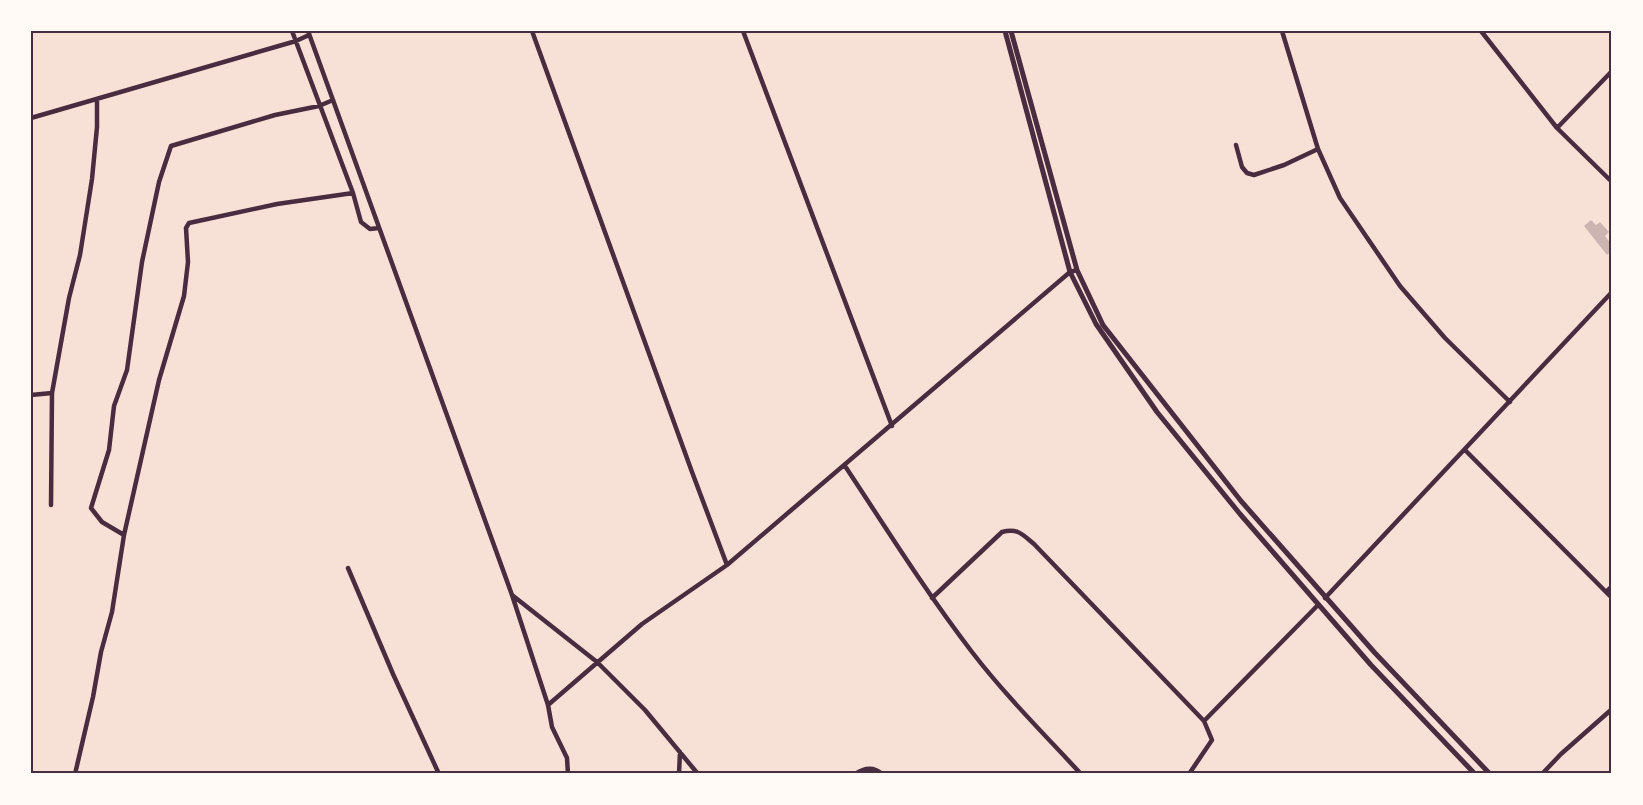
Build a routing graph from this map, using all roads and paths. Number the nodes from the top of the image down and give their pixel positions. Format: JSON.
{"nodes":[{"id":1,"x":292,"y":31,"type":"edge"},
{"id":2,"x":532,"y":31,"type":"edge"},
{"id":3,"x":743,"y":31,"type":"edge"},
{"id":4,"x":1005,"y":31,"type":"edge"},
{"id":5,"x":1011,"y":31,"type":"edge"},
{"id":6,"x":1282,"y":31,"type":"edge"},
{"id":7,"x":1481,"y":31,"type":"edge"},
{"id":8,"x":309,"y":33,"type":"edge"},
{"id":9,"x":296,"y":41,"type":"junction"},
{"id":10,"x":1612,"y":71,"type":"edge"},
{"id":11,"x":97,"y":99,"type":"junction"},
{"id":12,"x":333,"y":100,"type":"junction"},
{"id":13,"x":319,"y":106,"type":"junction"},
{"id":14,"x":31,"y":118,"type":"edge"},
{"id":15,"x":1557,"y":128,"type":"junction"},
{"id":16,"x":1236,"y":146,"type":"dead end"},
{"id":17,"x":1318,"y":149,"type":"junction"},
{"id":18,"x":1612,"y":182,"type":"edge"},
{"id":19,"x":353,"y":193,"type":"junction"},
{"id":20,"x":379,"y":228,"type":"junction"},
{"id":21,"x":1077,"y":270,"type":"junction"},
{"id":22,"x":1070,"y":272,"type":"junction"},
{"id":23,"x":1612,"y":292,"type":"edge"},
{"id":24,"x":52,"y":393,"type":"junction"},
{"id":25,"x":31,"y":395,"type":"edge"},
{"id":26,"x":1510,"y":402,"type":"junction"},
{"id":27,"x":892,"y":426,"type":"junction"},
{"id":28,"x":1465,"y":450,"type":"junction"},
{"id":29,"x":845,"y":466,"type":"junction"},
{"id":30,"x":51,"y":505,"type":"dead end"},
{"id":31,"x":124,"y":535,"type":"junction"},
{"id":32,"x":727,"y":565,"type":"junction"},
{"id":33,"x":348,"y":568,"type":"dead end"},
{"id":34,"x":1612,"y":586,"type":"edge"},
{"id":35,"x":1606,"y":592,"type":"junction"},
{"id":36,"x":512,"y":596,"type":"junction"},
{"id":37,"x":932,"y":598,"type":"junction"},
{"id":38,"x":1326,"y":598,"type":"junction"},
{"id":39,"x":1612,"y":598,"type":"edge"},
{"id":40,"x":1318,"y":605,"type":"junction"},
{"id":41,"x":597,"y":662,"type":"junction"},
{"id":42,"x":548,"y":705,"type":"junction"},
{"id":43,"x":1612,"y":709,"type":"edge"},
{"id":44,"x":1204,"y":721,"type":"junction"},
{"id":45,"x":680,"y":752,"type":"junction"},
{"id":46,"x":75,"y":774,"type":"edge"},
{"id":47,"x":439,"y":774,"type":"edge"},
{"id":48,"x":568,"y":774,"type":"edge"},
{"id":49,"x":679,"y":774,"type":"edge"},
{"id":50,"x":698,"y":774,"type":"edge"},
{"id":51,"x":855,"y":774,"type":"edge"},
{"id":52,"x":882,"y":774,"type":"edge"},
{"id":53,"x":1081,"y":774,"type":"edge"},
{"id":54,"x":1189,"y":774,"type":"edge"},
{"id":55,"x":1476,"y":774,"type":"edge"},
{"id":56,"x":1490,"y":774,"type":"edge"},
{"id":57,"x":1542,"y":774,"type":"edge"}],
"edges":[{"from":1,"to":9,"type":"street"},
{"from":2,"to":32,"type":"street"},
{"from":3,"to":27,"type":"street"},
{"from":4,"to":22,"type":"street"},
{"from":5,"to":21,"type":"street"},
{"from":6,"to":17,"type":"street"},
{"from":7,"to":15,"type":"street"},
{"from":8,"to":9,"type":"street"},
{"from":8,"to":12,"type":"street"},
{"from":9,"to":11,"type":"street"},
{"from":9,"to":13,"type":"street"},
{"from":10,"to":15,"type":"street"},
{"from":11,"to":14,"type":"street"},
{"from":11,"to":24,"type":"street"},
{"from":12,"to":13,"type":"street"},
{"from":12,"to":20,"type":"street"},
{"from":13,"to":19,"type":"street"},
{"from":13,"to":31,"type":"street"},
{"from":15,"to":18,"type":"street"},
{"from":16,"to":17,"type":"street"},
{"from":17,"to":26,"type":"street"},
{"from":19,"to":20,"type":"street"},
{"from":19,"to":31,"type":"street"},
{"from":20,"to":36,"type":"street"},
{"from":21,"to":22,"type":"street"},
{"from":21,"to":38,"type":"street"},
{"from":22,"to":27,"type":"street"},
{"from":22,"to":40,"type":"street"},
{"from":23,"to":26,"type":"street"},
{"from":24,"to":25,"type":"street"},
{"from":24,"to":30,"type":"street"},
{"from":26,"to":28,"type":"street"},
{"from":27,"to":29,"type":"street"},
{"from":28,"to":35,"type":"street"},
{"from":28,"to":38,"type":"street"},
{"from":29,"to":32,"type":"street"},
{"from":29,"to":37,"type":"street"},
{"from":31,"to":46,"type":"street"},
{"from":32,"to":41,"type":"street"},
{"from":33,"to":47,"type":"street"},
{"from":34,"to":35,"type":"street"},
{"from":35,"to":39,"type":"street"},
{"from":36,"to":41,"type":"street"},
{"from":36,"to":42,"type":"street"},
{"from":37,"to":44,"type":"street"},
{"from":37,"to":53,"type":"street"},
{"from":38,"to":56,"type":"street"},
{"from":40,"to":44,"type":"street"},
{"from":40,"to":55,"type":"street"},
{"from":41,"to":42,"type":"street"},
{"from":41,"to":45,"type":"street"},
{"from":42,"to":48,"type":"street"},
{"from":43,"to":57,"type":"street"},
{"from":44,"to":54,"type":"street"},
{"from":45,"to":49,"type":"street"},
{"from":45,"to":50,"type":"street"},
{"from":51,"to":52,"type":"street"}]}
